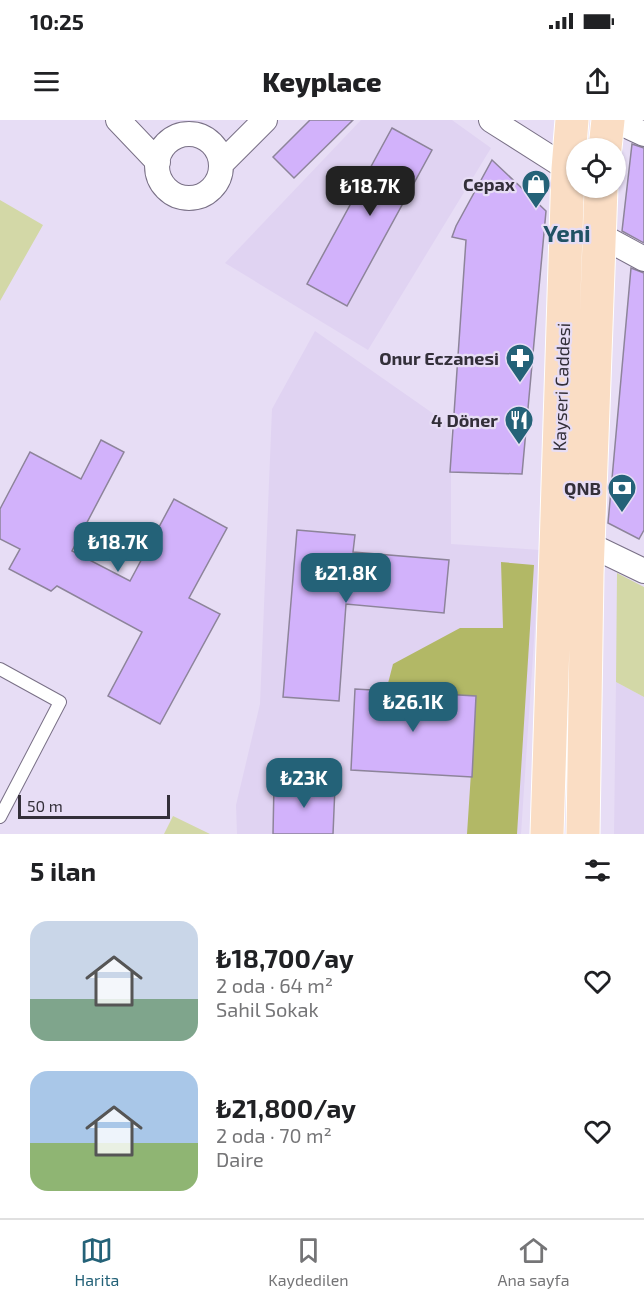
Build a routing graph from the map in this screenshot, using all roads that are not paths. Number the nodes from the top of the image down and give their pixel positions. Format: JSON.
{"nodes":[{"id":1,"x":118,"y":120,"type":"edge"},
{"id":2,"x":265,"y":120,"type":"edge"},
{"id":3,"x":490,"y":120,"type":"edge"},
{"id":4,"x":572,"y":120,"type":"edge"},
{"id":5,"x":608,"y":120,"type":"edge"},
{"id":6,"x":614,"y":120,"type":"edge"},
{"id":7,"x":177,"y":127,"type":"edge"},
{"id":8,"x":644,"y":134,"type":"edge"},
{"id":9,"x":577,"y":138,"type":"edge"},
{"id":10,"x":606,"y":138,"type":"edge"},
{"id":11,"x":158,"y":162,"type":"junction"},
{"id":12,"x":221,"y":164,"type":"junction"},
{"id":13,"x":566,"y":167,"type":"edge"},
{"id":14,"x":588,"y":198,"type":"edge"},
{"id":15,"x":592,"y":198,"type":"edge"},
{"id":16,"x":598,"y":234,"type":"junction"},
{"id":17,"x":644,"y":259,"type":"edge"},
{"id":18,"x":588,"y":544,"type":"junction"},
{"id":19,"x":644,"y":571,"type":"edge"},
{"id":20,"x":0,"y":669,"type":"edge"},
{"id":21,"x":0,"y":817,"type":"edge"},
{"id":22,"x":547,"y":834,"type":"edge"},
{"id":23,"x":583,"y":834,"type":"edge"}],
"edges":[{"from":1,"to":11,"type":"street"},
{"from":2,"to":12,"type":"street"},
{"from":3,"to":13,"type":"street"},
{"from":4,"to":9,"type":"main road","name":"Kayseri Caddesi"},
{"from":5,"to":10,"type":"main road"},
{"from":6,"to":8,"type":"street"},
{"from":7,"to":11,"type":"street"},
{"from":7,"to":12,"type":"street"},
{"from":11,"to":12,"type":"street"},
{"from":14,"to":22,"type":"main road","name":"Kayseri Caddesi"},
{"from":15,"to":16,"type":"main road","name":"Kayseri Caddesi"},
{"from":16,"to":17,"type":"street"},
{"from":16,"to":18,"type":"main road","name":"Kayseri Caddesi"},
{"from":18,"to":19,"type":"street"},
{"from":18,"to":23,"type":"main road","name":"Kayseri Caddesi"},
{"from":20,"to":21,"type":"lane"}]}
